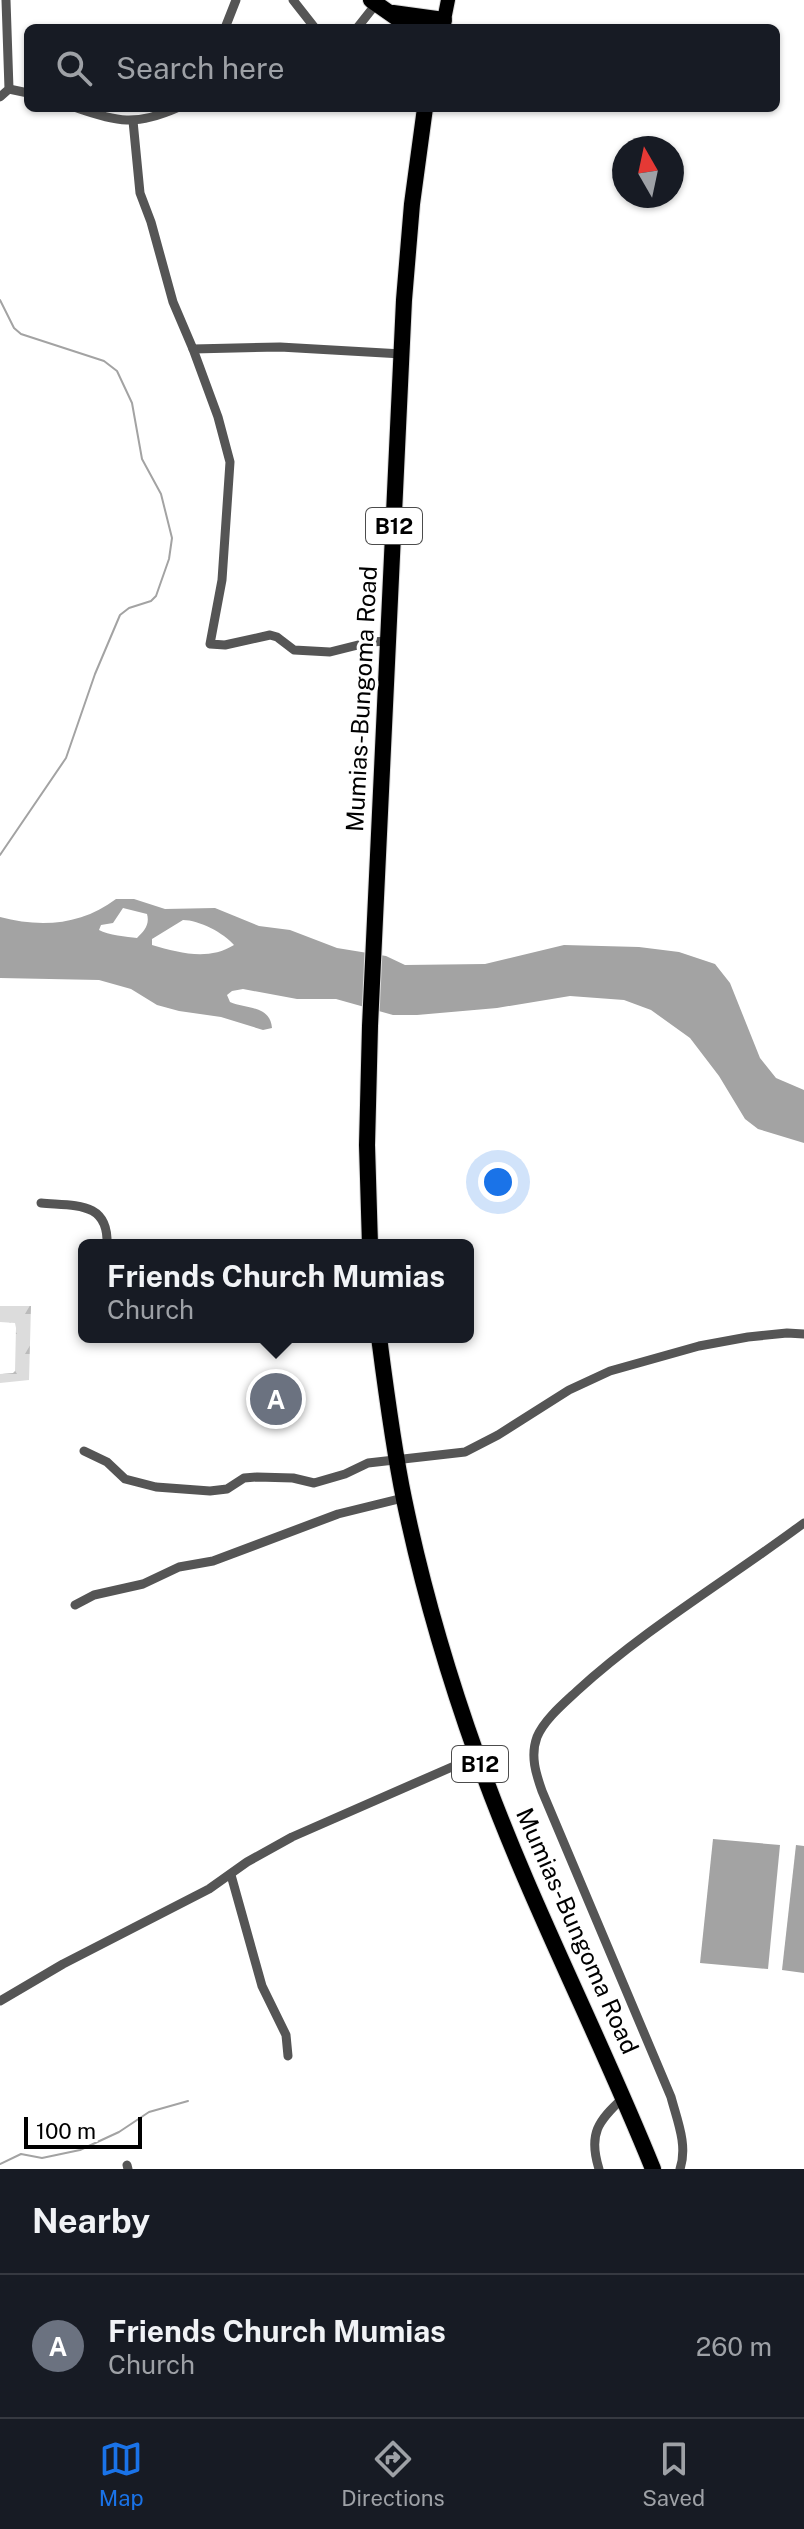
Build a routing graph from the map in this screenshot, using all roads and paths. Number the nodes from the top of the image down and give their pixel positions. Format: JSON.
{"nodes":[{"id":1,"x":6,"y":0,"type":"edge"},
{"id":2,"x":236,"y":0,"type":"edge"},
{"id":3,"x":293,"y":0,"type":"edge"},
{"id":4,"x":448,"y":0,"type":"edge"},
{"id":5,"x":373,"y":2,"type":"edge"},
{"id":6,"x":393,"y":13,"type":"junction"},
{"id":7,"x":227,"y":24,"type":"edge"},
{"id":8,"x":312,"y":24,"type":"edge"},
{"id":9,"x":359,"y":24,"type":"edge"},
{"id":10,"x":406,"y":24,"type":"edge"},
{"id":11,"x":443,"y":24,"type":"edge"},
{"id":12,"x":9,"y":89,"type":"junction"},
{"id":13,"x":24,"y":92,"type":"edge"},
{"id":14,"x":0,"y":97,"type":"edge"},
{"id":15,"x":89,"y":112,"type":"edge"},
{"id":16,"x":163,"y":112,"type":"edge"},
{"id":17,"x":424,"y":112,"type":"edge"},
{"id":18,"x":133,"y":121,"type":"junction"},
{"id":19,"x":193,"y":349,"type":"junction"},
{"id":20,"x":402,"y":354,"type":"junction"},
{"id":21,"x":389,"y":641,"type":"junction"},
{"id":22,"x":41,"y":1203,"type":"dead end"},
{"id":23,"x":107,"y":1239,"type":"edge"},
{"id":24,"x":370,"y":1239,"type":"edge"},
{"id":25,"x":804,"y":1334,"type":"edge"},
{"id":26,"x":380,"y":1343,"type":"edge"},
{"id":27,"x":84,"y":1451,"type":"dead end"},
{"id":28,"x":396,"y":1459,"type":"junction"},
{"id":29,"x":403,"y":1498,"type":"junction"},
{"id":30,"x":804,"y":1523,"type":"edge"},
{"id":31,"x":75,"y":1605,"type":"dead end"},
{"id":32,"x":477,"y":1756,"type":"junction"},
{"id":33,"x":231,"y":1875,"type":"junction"},
{"id":34,"x":0,"y":2001,"type":"edge"},
{"id":35,"x":288,"y":2056,"type":"dead end"},
{"id":36,"x":623,"y":2098,"type":"junction"},
{"id":37,"x":599,"y":2169,"type":"edge"},
{"id":38,"x":653,"y":2169,"type":"edge"},
{"id":39,"x":680,"y":2169,"type":"edge"}],
"edges":[{"from":1,"to":12,"type":"street"},
{"from":2,"to":7,"type":"street"},
{"from":3,"to":8,"type":"street"},
{"from":4,"to":11,"type":"main road"},
{"from":5,"to":6,"type":"highway"},
{"from":5,"to":9,"type":"street"},
{"from":6,"to":10,"type":"highway"},
{"from":6,"to":11,"type":"highway"},
{"from":12,"to":13,"type":"street"},
{"from":12,"to":14,"type":"street"},
{"from":15,"to":18,"type":"street"},
{"from":16,"to":18,"type":"street"},
{"from":17,"to":20,"type":"highway","name":"Mumias-Bungoma Road","number":"B12"},
{"from":18,"to":19,"type":"street"},
{"from":19,"to":20,"type":"street"},
{"from":19,"to":21,"type":"street"},
{"from":20,"to":21,"type":"highway","name":"Mumias-Bungoma Road","number":"B12"},
{"from":21,"to":24,"type":"highway","name":"Mumias-Bungoma Road","number":"B12"},
{"from":22,"to":23,"type":"street"},
{"from":25,"to":28,"type":"street"},
{"from":26,"to":28,"type":"highway","name":"Mumias-Bungoma Road","number":"B12"},
{"from":27,"to":28,"type":"street"},
{"from":28,"to":29,"type":"highway","name":"Mumias-Bungoma Road","number":"B12"},
{"from":29,"to":31,"type":"street"},
{"from":29,"to":32,"type":"highway","name":"Mumias-Bungoma Road","number":"B12"},
{"from":30,"to":39,"type":"street"},
{"from":32,"to":33,"type":"street"},
{"from":32,"to":36,"type":"highway","name":"Mumias-Bungoma Road","number":"B12"},
{"from":33,"to":34,"type":"street"},
{"from":33,"to":35,"type":"street"},
{"from":36,"to":37,"type":"street"},
{"from":36,"to":38,"type":"highway","name":"Mumias-Bungoma Road","number":"B12"}]}
